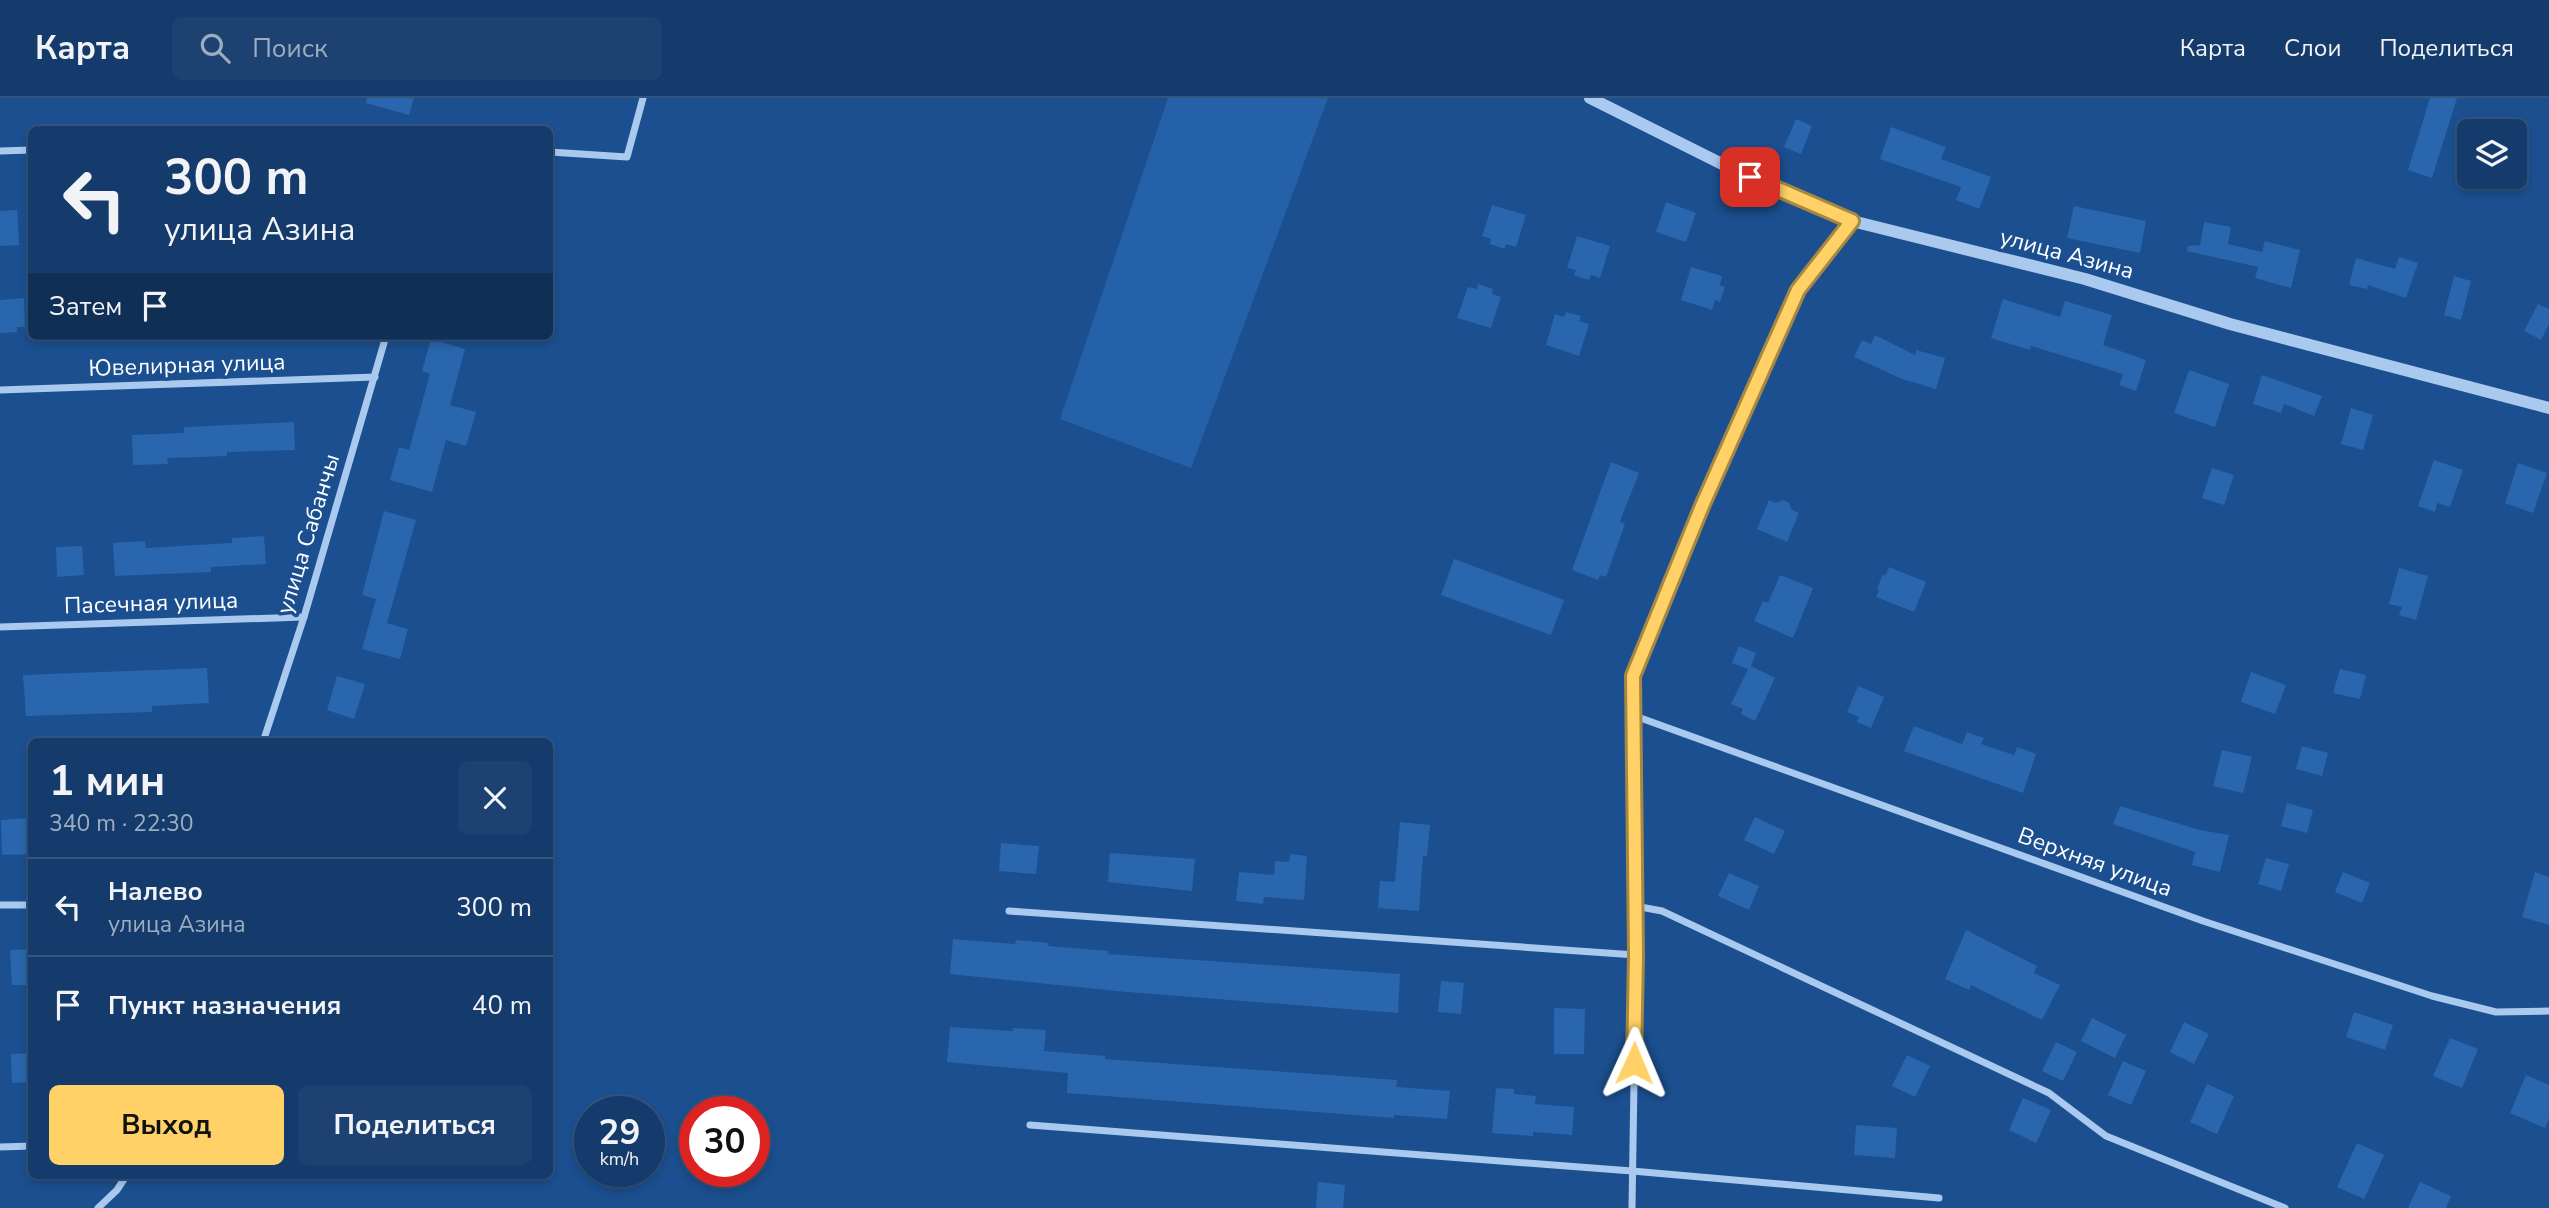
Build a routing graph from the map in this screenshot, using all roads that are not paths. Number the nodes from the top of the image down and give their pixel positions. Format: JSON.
{"nodes":[{"id":1,"x":643,"y":98,"type":"edge"},
{"id":2,"x":1590,"y":98,"type":"edge"},
{"id":3,"x":28,"y":150,"type":"edge"},
{"id":4,"x":0,"y":152,"type":"edge"},
{"id":5,"x":553,"y":152,"type":"edge"},
{"id":6,"x":1852,"y":221,"type":"junction"},
{"id":7,"x":385,"y":340,"type":"edge"},
{"id":8,"x":376,"y":377,"type":"junction"},
{"id":9,"x":0,"y":390,"type":"edge"},
{"id":10,"x":2549,"y":408,"type":"edge"},
{"id":11,"x":304,"y":617,"type":"junction"},
{"id":12,"x":0,"y":627,"type":"edge"},
{"id":13,"x":1635,"y":716,"type":"junction"},
{"id":14,"x":264,"y":738,"type":"edge"},
{"id":15,"x":0,"y":905,"type":"edge"},
{"id":16,"x":28,"y":905,"type":"edge"},
{"id":17,"x":1635,"y":906,"type":"junction"},
{"id":18,"x":1009,"y":911,"type":"dead end"},
{"id":19,"x":1636,"y":955,"type":"junction"},
{"id":20,"x":2549,"y":1011,"type":"edge"},
{"id":21,"x":1030,"y":1125,"type":"dead end"},
{"id":22,"x":28,"y":1146,"type":"edge"},
{"id":23,"x":0,"y":1147,"type":"edge"},
{"id":24,"x":1632,"y":1171,"type":"junction"},
{"id":25,"x":124,"y":1179,"type":"edge"},
{"id":26,"x":1939,"y":1198,"type":"dead end"},
{"id":27,"x":98,"y":1208,"type":"edge"},
{"id":28,"x":1632,"y":1208,"type":"edge"},
{"id":29,"x":2285,"y":1208,"type":"edge"}],
"edges":[{"from":1,"to":5,"type":"street"},
{"from":2,"to":6,"type":"street","name":"улица Азина"},
{"from":3,"to":4,"type":"street"},
{"from":6,"to":10,"type":"street","name":"улица Азина"},
{"from":6,"to":13,"type":"street"},
{"from":7,"to":8,"type":"street","name":"улица Сабанчы"},
{"from":8,"to":9,"type":"street","name":"Ювелирная улица"},
{"from":8,"to":11,"type":"street","name":"улица Сабанчы"},
{"from":11,"to":12,"type":"street","name":"Пасечная улица"},
{"from":11,"to":14,"type":"street","name":"улица Сабанчы"},
{"from":13,"to":17,"type":"street"},
{"from":13,"to":20,"type":"street","name":"Верхняя улица"},
{"from":15,"to":16,"type":"street"},
{"from":17,"to":19,"type":"street"},
{"from":17,"to":29,"type":"street"},
{"from":18,"to":19,"type":"street"},
{"from":19,"to":24,"type":"street"},
{"from":21,"to":24,"type":"street"},
{"from":22,"to":23,"type":"street"},
{"from":24,"to":26,"type":"street"},
{"from":24,"to":28,"type":"street"},
{"from":25,"to":27,"type":"street"}]}
